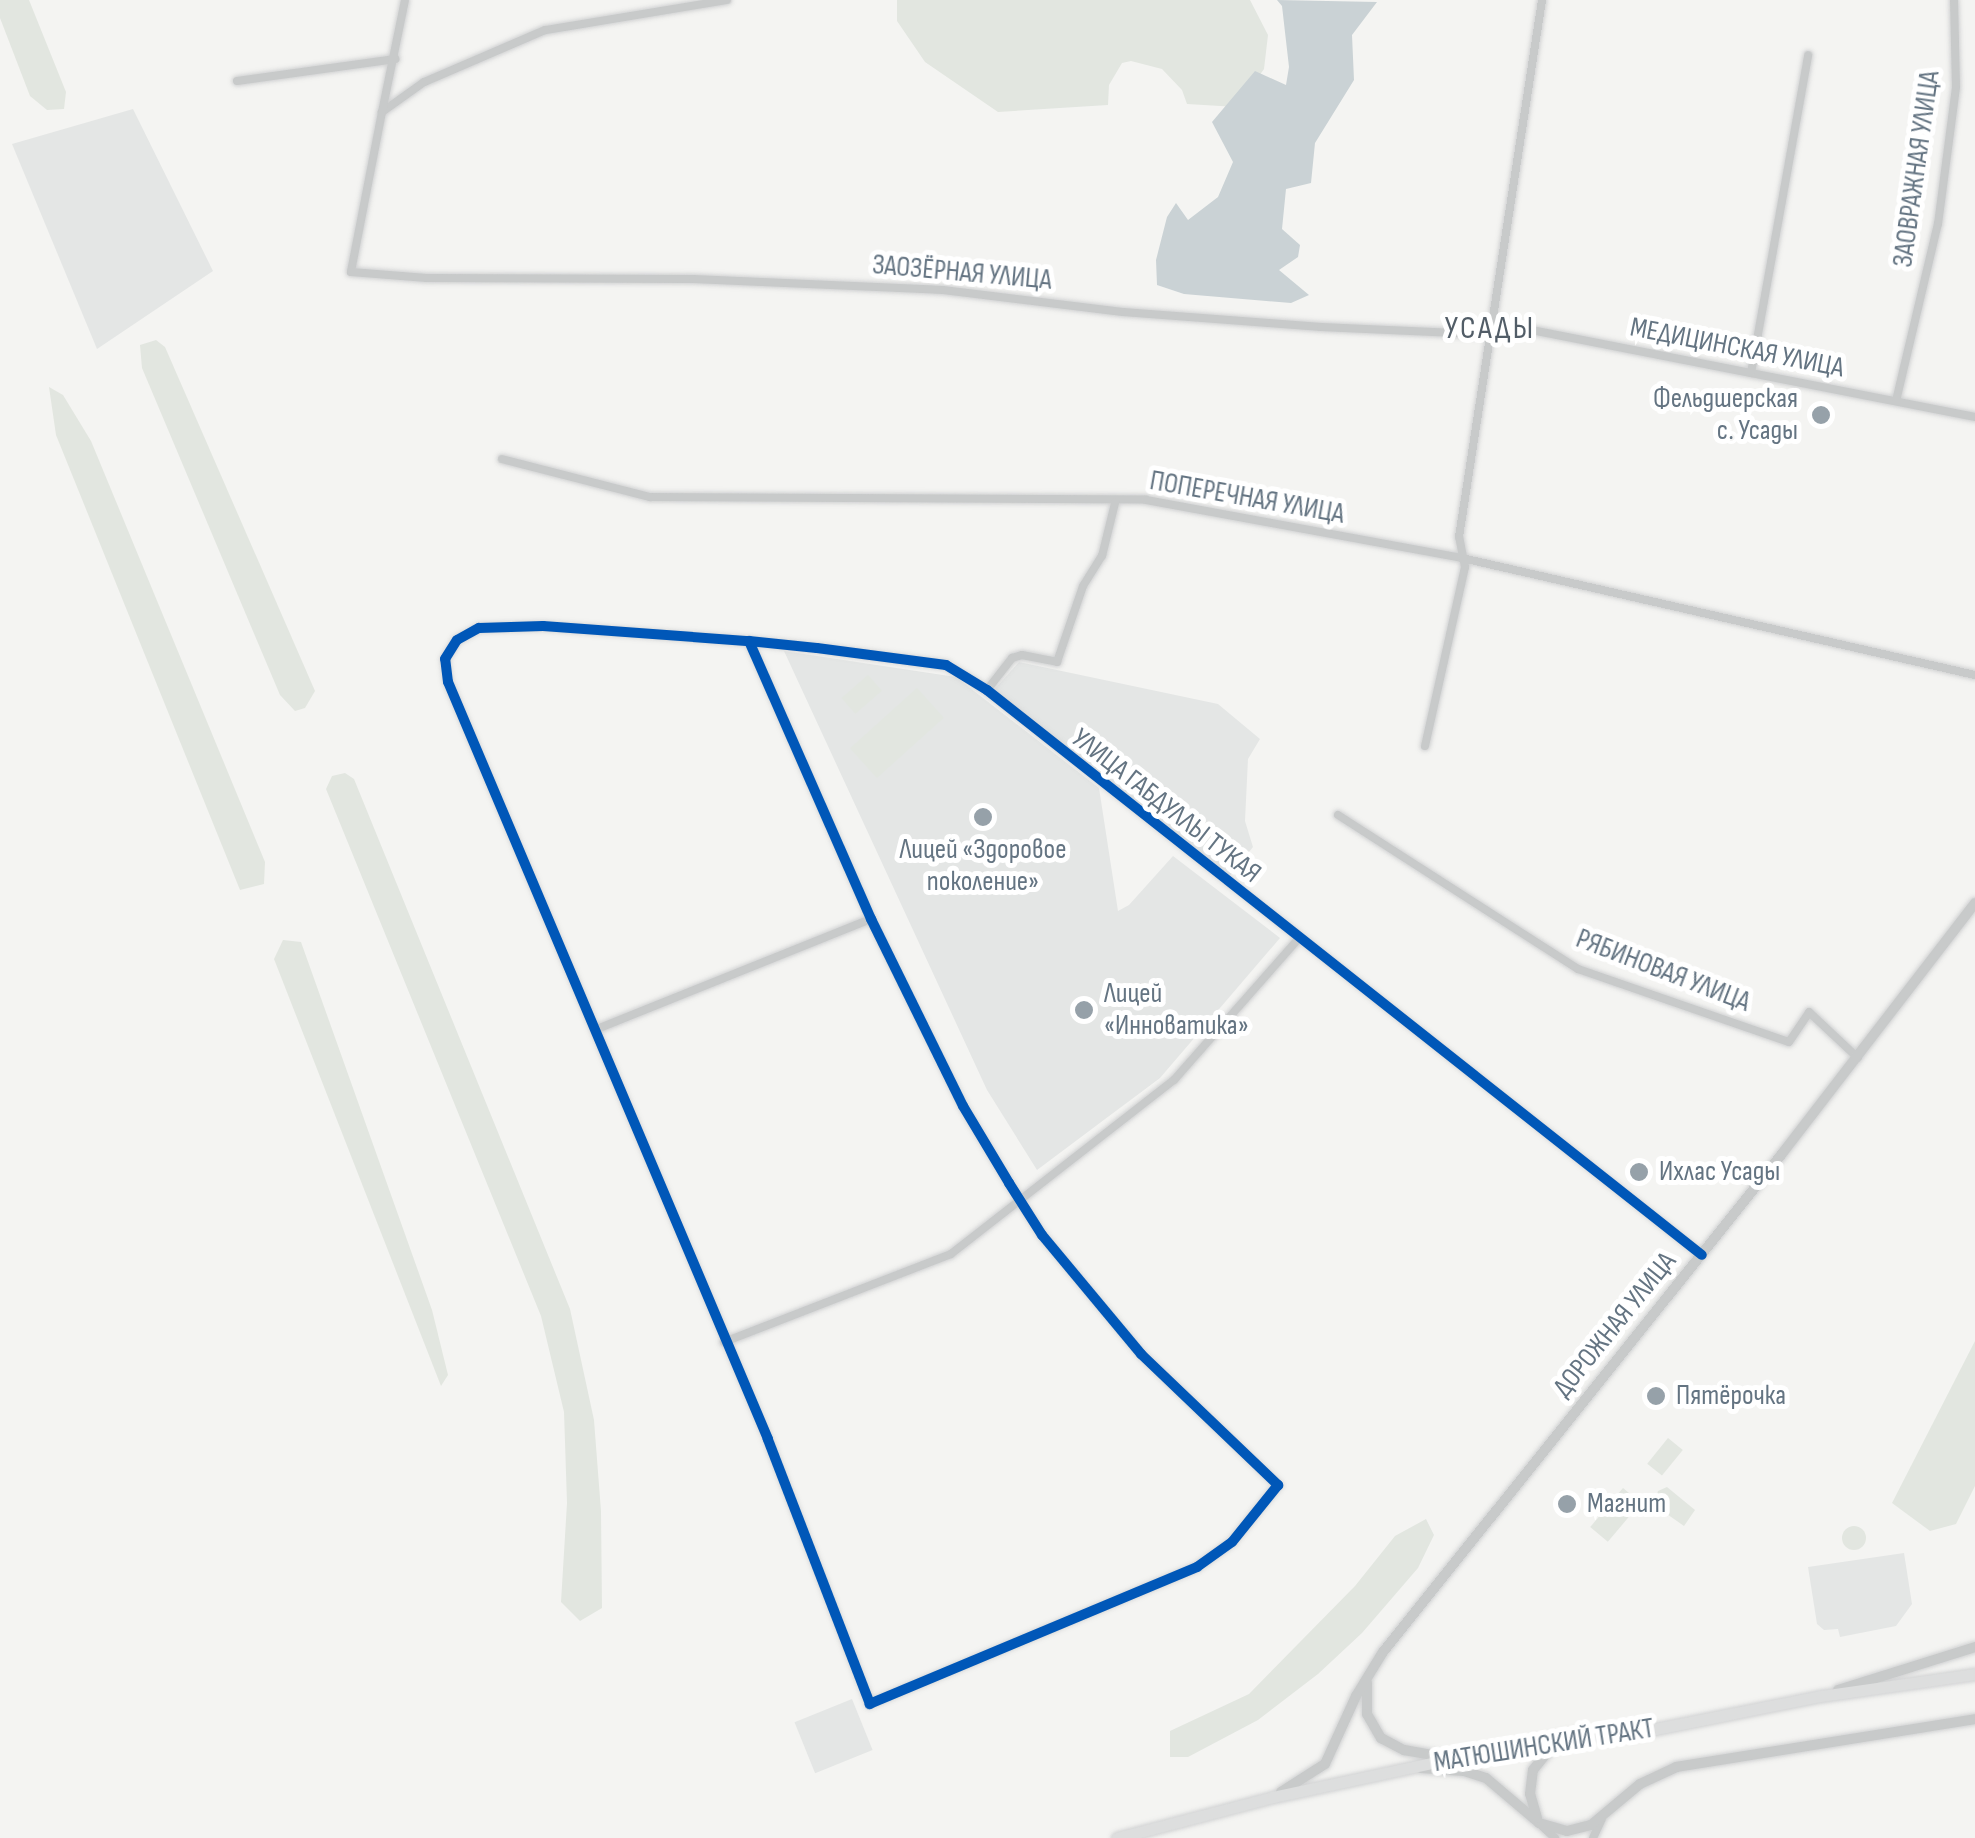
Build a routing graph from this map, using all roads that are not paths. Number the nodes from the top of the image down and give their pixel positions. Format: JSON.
{"nodes":[{"id":1,"x":406,"y":0,"type":"edge"},
{"id":2,"x":727,"y":0,"type":"edge"},
{"id":3,"x":1542,"y":0,"type":"edge"},
{"id":4,"x":1954,"y":0,"type":"edge"},
{"id":5,"x":1808,"y":55,"type":"dead end"},
{"id":6,"x":394,"y":59,"type":"junction"},
{"id":7,"x":237,"y":81,"type":"dead end"},
{"id":8,"x":382,"y":112,"type":"junction"},
{"id":9,"x":1491,"y":330,"type":"junction"},
{"id":10,"x":1751,"y":373,"type":"junction"},
{"id":11,"x":1896,"y":401,"type":"junction"},
{"id":12,"x":1975,"y":417,"type":"edge"},
{"id":13,"x":502,"y":459,"type":"dead end"},
{"id":14,"x":1115,"y":503,"type":"junction"},
{"id":15,"x":1462,"y":558,"type":"junction"},
{"id":16,"x":749,"y":641,"type":"junction"},
{"id":17,"x":1975,"y":675,"type":"edge"},
{"id":18,"x":987,"y":690,"type":"junction"},
{"id":19,"x":1424,"y":746,"type":"dead end"},
{"id":20,"x":1338,"y":816,"type":"dead end"},
{"id":21,"x":1975,"y":903,"type":"edge"},
{"id":22,"x":871,"y":919,"type":"junction"},
{"id":23,"x":1298,"y":938,"type":"junction"},
{"id":24,"x":597,"y":1029,"type":"junction"},
{"id":25,"x":1858,"y":1058,"type":"junction"},
{"id":26,"x":1021,"y":1202,"type":"junction"},
{"id":27,"x":1702,"y":1254,"type":"junction"},
{"id":28,"x":724,"y":1342,"type":"junction"},
{"id":29,"x":1975,"y":1648,"type":"edge"},
{"id":30,"x":1975,"y":1674,"type":"edge"},
{"id":31,"x":1367,"y":1679,"type":"junction"},
{"id":32,"x":1821,"y":1696,"type":"junction"},
{"id":33,"x":1975,"y":1720,"type":"edge"},
{"id":34,"x":1579,"y":1734,"type":"junction"},
{"id":35,"x":1451,"y":1758,"type":"junction"},
{"id":36,"x":1410,"y":1768,"type":"junction"},
{"id":37,"x":1273,"y":1797,"type":"junction"},
{"id":38,"x":1602,"y":1818,"type":"junction"},
{"id":39,"x":1539,"y":1823,"type":"junction"},
{"id":40,"x":1117,"y":1838,"type":"edge"},
{"id":41,"x":1554,"y":1838,"type":"edge"},
{"id":42,"x":1593,"y":1838,"type":"edge"}],
"edges":[{"from":1,"to":6,"type":"street"},
{"from":2,"to":8,"type":"street"},
{"from":3,"to":9,"type":"street"},
{"from":4,"to":11,"type":"street","name":"ЗАОВРАЖНАЯ УЛИЦА"},
{"from":5,"to":10,"type":"street"},
{"from":6,"to":7,"type":"street"},
{"from":6,"to":8,"type":"street"},
{"from":8,"to":9,"type":"street","name":"ЗАОЗЁРНАЯ УЛИЦА"},
{"from":9,"to":10,"type":"street","name":"МЕДИЦИНСКАЯ УЛИЦА"},
{"from":9,"to":15,"type":"street"},
{"from":10,"to":11,"type":"street","name":"МЕДИЦИНСКАЯ УЛИЦА"},
{"from":11,"to":12,"type":"street","name":"МЕДИЦИНСКАЯ УЛИЦА"},
{"from":13,"to":14,"type":"street","name":"ПОПЕРЕЧНАЯ УЛИЦА"},
{"from":14,"to":15,"type":"street","name":"ПОПЕРЕЧНАЯ УЛИЦА"},
{"from":14,"to":18,"type":"street"},
{"from":15,"to":17,"type":"street","name":"ПОПЕРЕЧНАЯ УЛИЦА"},
{"from":15,"to":19,"type":"street"},
{"from":16,"to":18,"type":"street","name":"УЛИЦА ГАБДУЛЛЫ ТУКАЯ"},
{"from":16,"to":22,"type":"street"},
{"from":16,"to":24,"type":"street","name":"УЛИЦА ГАБДУЛЛЫ ТУКАЯ"},
{"from":18,"to":23,"type":"street","name":"УЛИЦА ГАБДУЛЛЫ ТУКАЯ"},
{"from":20,"to":25,"type":"street","name":"РЯБИНОВАЯ УЛИЦА"},
{"from":21,"to":25,"type":"street","name":"ДОРОЖНАЯ УЛИЦА"},
{"from":22,"to":24,"type":"street"},
{"from":22,"to":26,"type":"street"},
{"from":23,"to":26,"type":"street"},
{"from":23,"to":27,"type":"street","name":"УЛИЦА ГАБДУЛЛЫ ТУКАЯ"},
{"from":24,"to":28,"type":"street"},
{"from":25,"to":27,"type":"street","name":"ДОРОЖНАЯ УЛИЦА"},
{"from":26,"to":28,"type":"street"},
{"from":26,"to":28,"type":"street"},
{"from":27,"to":31,"type":"street","name":"ДОРОЖНАЯ УЛИЦА"},
{"from":29,"to":32,"type":"street"},
{"from":30,"to":32,"type":"main road","name":"МАТЮШИНСКИЙ ТРАКТ"},
{"from":31,"to":35,"type":"street"},
{"from":31,"to":37,"type":"street","name":"ДОРОЖНАЯ УЛИЦА"},
{"from":32,"to":34,"type":"main road","name":"МАТЮШИНСКИЙ ТРАКТ"},
{"from":33,"to":38,"type":"street"},
{"from":34,"to":35,"type":"main road","name":"МАТЮШИНСКИЙ ТРАКТ"},
{"from":34,"to":39,"type":"street"},
{"from":35,"to":36,"type":"main road","name":"МАТЮШИНСКИЙ ТРАКТ"},
{"from":36,"to":37,"type":"main road","name":"МАТЮШИНСКИЙ ТРАКТ"},
{"from":36,"to":39,"type":"street"},
{"from":37,"to":40,"type":"main road","name":"МАТЮШИНСКИЙ ТРАКТ"},
{"from":38,"to":39,"type":"street"},
{"from":38,"to":42,"type":"street"},
{"from":39,"to":41,"type":"street"}]}
